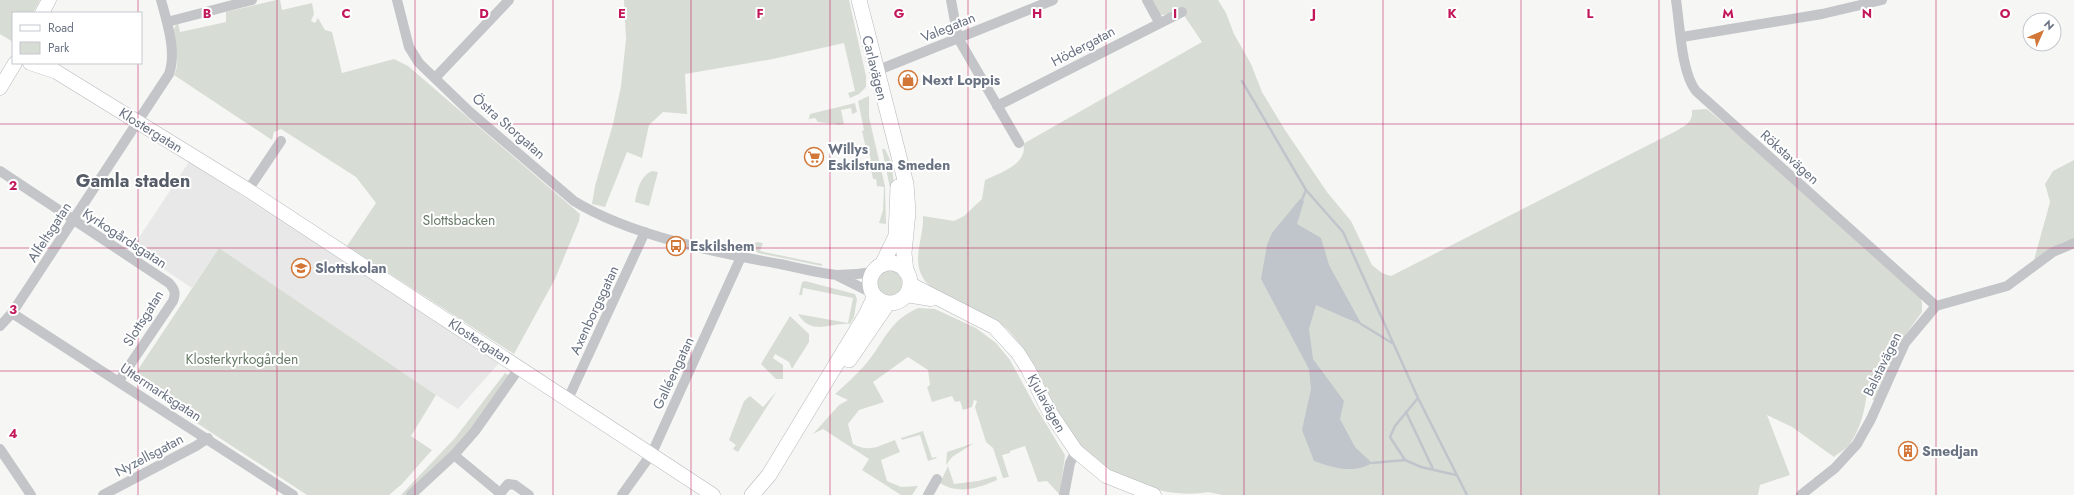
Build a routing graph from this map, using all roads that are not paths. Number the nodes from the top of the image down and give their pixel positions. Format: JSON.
{"nodes":[{"id":1,"x":49,"y":0,"type":"edge"},
{"id":2,"x":161,"y":0,"type":"edge"},
{"id":3,"x":252,"y":0,"type":"edge"},
{"id":4,"x":397,"y":0,"type":"edge"},
{"id":5,"x":509,"y":0,"type":"edge"},
{"id":6,"x":859,"y":0,"type":"edge"},
{"id":7,"x":951,"y":0,"type":"edge"},
{"id":8,"x":1053,"y":0,"type":"edge"},
{"id":9,"x":1147,"y":0,"type":"edge"},
{"id":10,"x":1676,"y":0,"type":"edge"},
{"id":11,"x":1882,"y":0,"type":"edge"},
{"id":12,"x":43,"y":12,"type":"edge"},
{"id":13,"x":1182,"y":12,"type":"dead end"},
{"id":14,"x":167,"y":22,"type":"junction"},
{"id":15,"x":1159,"y":22,"type":"junction"},
{"id":16,"x":1682,"y":37,"type":"junction"},
{"id":17,"x":958,"y":38,"type":"junction"},
{"id":18,"x":14,"y":64,"type":"edge"},
{"id":19,"x":35,"y":64,"type":"edge"},
{"id":20,"x":50,"y":67,"type":"edge"},
{"id":21,"x":876,"y":71,"type":"junction"},
{"id":22,"x":434,"y":78,"type":"junction"},
{"id":23,"x":0,"y":88,"type":"edge"},
{"id":24,"x":997,"y":106,"type":"junction"},
{"id":25,"x":137,"y":121,"type":"junction"},
{"id":26,"x":892,"y":136,"type":"junction"},
{"id":27,"x":281,"y":141,"type":"dead end"},
{"id":28,"x":1019,"y":143,"type":"dead end"},
{"id":29,"x":0,"y":171,"type":"edge"},
{"id":30,"x":248,"y":190,"type":"junction"},
{"id":31,"x":74,"y":220,"type":"junction"},
{"id":32,"x":645,"y":232,"type":"junction"},
{"id":33,"x":2074,"y":243,"type":"edge"},
{"id":34,"x":741,"y":257,"type":"junction"},
{"id":35,"x":878,"y":268,"type":"junction"},
{"id":36,"x":836,"y":275,"type":"junction"},
{"id":37,"x":907,"y":283,"type":"junction"},
{"id":38,"x":174,"y":289,"type":"joint"},
{"id":39,"x":878,"y":297,"type":"junction"},
{"id":40,"x":1936,"y":306,"type":"junction"},
{"id":41,"x":12,"y":313,"type":"junction"},
{"id":42,"x":0,"y":326,"type":"edge"},
{"id":43,"x":520,"y":367,"type":"junction"},
{"id":44,"x":119,"y":381,"type":"junction"},
{"id":45,"x":568,"y":399,"type":"junction"},
{"id":46,"x":208,"y":438,"type":"junction"},
{"id":47,"x":0,"y":448,"type":"edge"},
{"id":48,"x":1076,"y":451,"type":"junction"},
{"id":49,"x":652,"y":453,"type":"junction"},
{"id":50,"x":454,"y":455,"type":"junction"},
{"id":51,"x":769,"y":475,"type":"junction"},
{"id":52,"x":937,"y":479,"type":"dead end"},
{"id":53,"x":500,"y":494,"type":"edge"},
{"id":54,"x":31,"y":495,"type":"edge"},
{"id":55,"x":103,"y":495,"type":"edge"},
{"id":56,"x":293,"y":495,"type":"edge"},
{"id":57,"x":411,"y":495,"type":"edge"},
{"id":58,"x":529,"y":495,"type":"edge"},
{"id":59,"x":622,"y":495,"type":"edge"},
{"id":60,"x":712,"y":495,"type":"edge"},
{"id":61,"x":752,"y":495,"type":"edge"},
{"id":62,"x":764,"y":495,"type":"edge"},
{"id":63,"x":928,"y":495,"type":"edge"},
{"id":64,"x":1064,"y":495,"type":"edge"},
{"id":65,"x":1154,"y":495,"type":"edge"},
{"id":66,"x":1801,"y":495,"type":"edge"}],
"edges":[{"from":1,"to":12,"type":"street"},
{"from":2,"to":14,"type":"street","name":"Alfeltsgatan"},
{"from":3,"to":14,"type":"street"},
{"from":4,"to":22,"type":"street","name":"Östra Storgatan"},
{"from":5,"to":22,"type":"street"},
{"from":6,"to":21,"type":"main road","name":"Carlavägen"},
{"from":7,"to":17,"type":"street"},
{"from":8,"to":17,"type":"street","name":"Valegatan"},
{"from":9,"to":15,"type":"street"},
{"from":10,"to":16,"type":"street","name":"Rökstavägen"},
{"from":11,"to":16,"type":"street"},
{"from":13,"to":15,"type":"street","name":"Hödergatan"},
{"from":14,"to":25,"type":"street","name":"Alfeltsgatan"},
{"from":15,"to":24,"type":"street","name":"Hödergatan"},
{"from":16,"to":40,"type":"street","name":"Rökstavägen"},
{"from":17,"to":21,"type":"street","name":"Valegatan"},
{"from":17,"to":24,"type":"street"},
{"from":18,"to":23,"type":"street"},
{"from":19,"to":20,"type":"street","name":"Klostergatan"},
{"from":20,"to":25,"type":"street","name":"Klostergatan"},
{"from":21,"to":26,"type":"main road","name":"Carlavägen"},
{"from":22,"to":32,"type":"street","name":"Östra Storgatan"},
{"from":24,"to":28,"type":"street"},
{"from":25,"to":30,"type":"street","name":"Klostergatan"},
{"from":25,"to":31,"type":"street","name":"Alfeltsgatan"},
{"from":26,"to":35,"type":"main road","name":"Carlavägen"},
{"from":26,"to":37,"type":"main road","name":"Carlavägen"},
{"from":27,"to":30,"type":"street"},
{"from":29,"to":31,"type":"street","name":"Kyrkogårdsgatan"},
{"from":30,"to":43,"type":"street","name":"Klostergatan"},
{"from":31,"to":38,"type":"street","name":"Kyrkogårdsgatan"},
{"from":31,"to":41,"type":"street","name":"Alfeltsgatan"},
{"from":32,"to":34,"type":"street"},
{"from":32,"to":45,"type":"street","name":"Axenborgsgatan"},
{"from":33,"to":40,"type":"street"},
{"from":34,"to":36,"type":"street"},
{"from":34,"to":49,"type":"street","name":"Galléengatan"},
{"from":35,"to":36,"type":"street"},
{"from":35,"to":37,"type":"main road"},
{"from":35,"to":39,"type":"main road"},
{"from":36,"to":39,"type":"street"},
{"from":37,"to":39,"type":"main road"},
{"from":37,"to":48,"type":"street","name":"Kjulavägen"},
{"from":38,"to":44,"type":"street","name":"Slottsgatan"},
{"from":39,"to":51,"type":"main road"},
{"from":40,"to":66,"type":"street","name":"Balstavägen"},
{"from":41,"to":42,"type":"street","name":"Alfeltsgatan"},
{"from":41,"to":44,"type":"street","name":"Uttermarksgatan"},
{"from":43,"to":45,"type":"street","name":"Klostergatan"},
{"from":43,"to":50,"type":"street"},
{"from":44,"to":46,"type":"street","name":"Uttermarksgatan"},
{"from":45,"to":49,"type":"street","name":"Klostergatan"},
{"from":46,"to":55,"type":"street","name":"Nyzellsgatan"},
{"from":46,"to":56,"type":"street","name":"Uttermarksgatan"},
{"from":47,"to":54,"type":"street"},
{"from":48,"to":64,"type":"street"},
{"from":48,"to":65,"type":"street","name":"Kjulavägen"},
{"from":49,"to":59,"type":"street","name":"Galléengatan"},
{"from":49,"to":60,"type":"street","name":"Klostergatan"},
{"from":50,"to":53,"type":"street"},
{"from":50,"to":57,"type":"street"},
{"from":51,"to":61,"type":"main road"},
{"from":51,"to":62,"type":"main road"},
{"from":52,"to":63,"type":"street"},
{"from":53,"to":58,"type":"street"}]}
